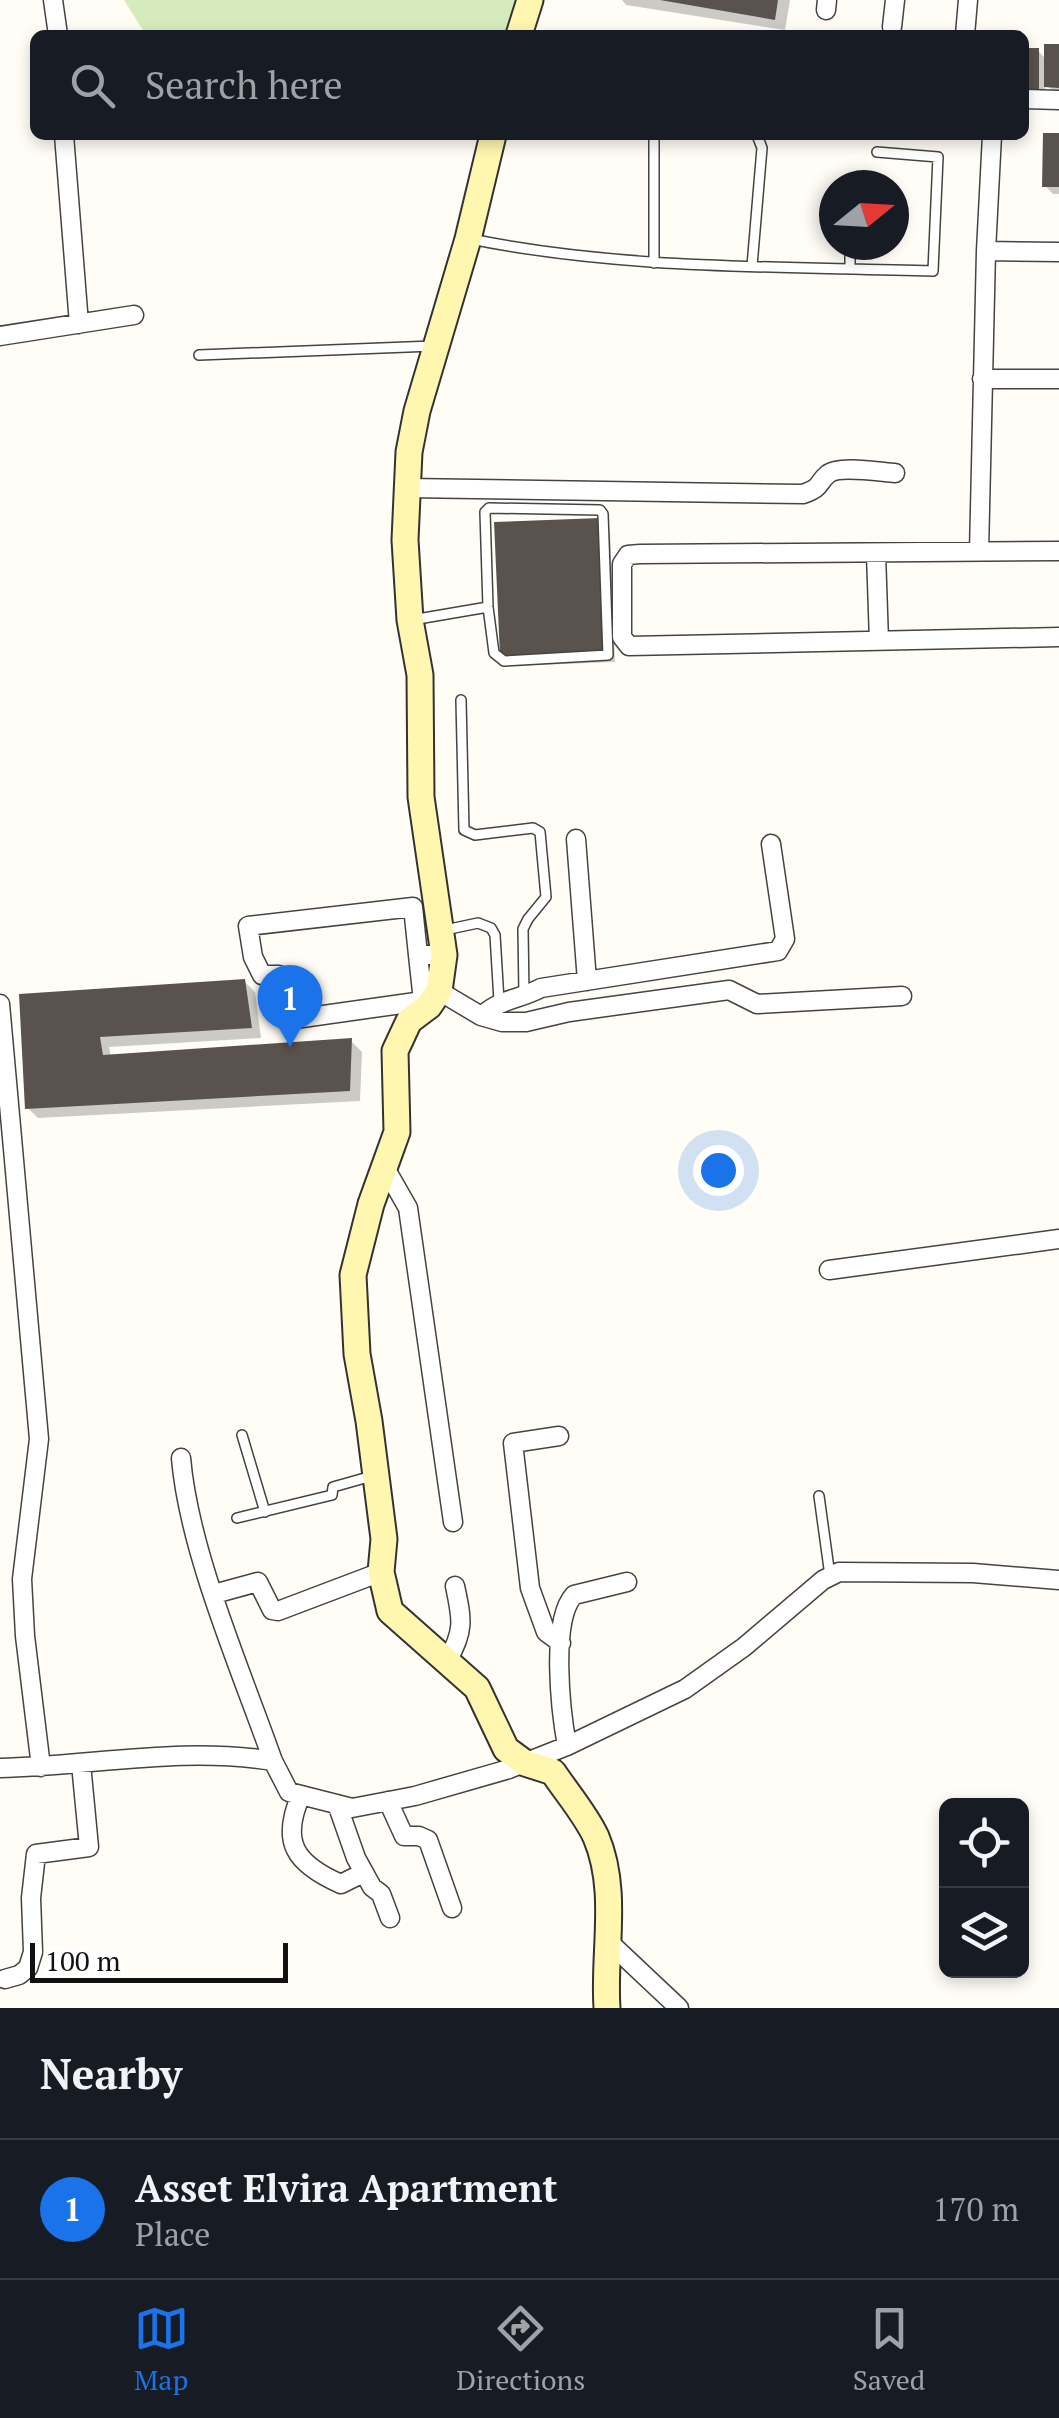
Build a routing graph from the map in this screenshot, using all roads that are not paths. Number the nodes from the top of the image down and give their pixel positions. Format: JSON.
{"nodes":[{"id":1,"x":53,"y":0,"type":"edge"},
{"id":2,"x":530,"y":0,"type":"edge"},
{"id":3,"x":896,"y":0,"type":"edge"},
{"id":4,"x":968,"y":0,"type":"edge"},
{"id":5,"x":892,"y":27,"type":"dead end"},
{"id":6,"x":57,"y":30,"type":"edge"},
{"id":7,"x":521,"y":30,"type":"edge"},
{"id":8,"x":965,"y":30,"type":"edge"},
{"id":9,"x":1029,"y":98,"type":"edge"},
{"id":10,"x":1059,"y":100,"type":"edge"},
{"id":11,"x":64,"y":140,"type":"edge"},
{"id":12,"x":492,"y":140,"type":"edge"},
{"id":13,"x":654,"y":140,"type":"edge"},
{"id":14,"x":759,"y":140,"type":"edge"},
{"id":15,"x":992,"y":140,"type":"edge"},
{"id":16,"x":876,"y":152,"type":"dead end"},
{"id":17,"x":468,"y":238,"type":"junction"},
{"id":18,"x":986,"y":251,"type":"junction"},
{"id":19,"x":1059,"y":252,"type":"edge"},
{"id":20,"x":850,"y":260,"type":"edge"},
{"id":21,"x":654,"y":263,"type":"junction"},
{"id":22,"x":752,"y":266,"type":"junction"},
{"id":23,"x":850,"y":268,"type":"junction"},
{"id":24,"x":134,"y":315,"type":"dead end"},
{"id":25,"x":79,"y":324,"type":"junction"},
{"id":26,"x":0,"y":336,"type":"edge"},
{"id":27,"x":436,"y":346,"type":"junction"},
{"id":28,"x":199,"y":356,"type":"dead end"},
{"id":29,"x":1059,"y":378,"type":"edge"},
{"id":30,"x":982,"y":380,"type":"junction"},
{"id":31,"x":895,"y":473,"type":"dead end"},
{"id":32,"x":408,"y":488,"type":"junction"},
{"id":33,"x":1059,"y":551,"type":"edge"},
{"id":34,"x":979,"y":552,"type":"junction"},
{"id":35,"x":876,"y":554,"type":"junction"},
{"id":36,"x":488,"y":607,"type":"junction"},
{"id":37,"x":410,"y":620,"type":"junction"},
{"id":38,"x":1059,"y":636,"type":"edge"},
{"id":39,"x":879,"y":641,"type":"junction"},
{"id":40,"x":461,"y":700,"type":"dead end"},
{"id":41,"x":576,"y":839,"type":"dead end"},
{"id":42,"x":771,"y":844,"type":"dead end"},
{"id":43,"x":443,"y":943,"type":"junction"},
{"id":44,"x":418,"y":955,"type":"junction"},
{"id":45,"x":587,"y":981,"type":"junction"},
{"id":46,"x":439,"y":991,"type":"junction"},
{"id":47,"x":902,"y":996,"type":"dead end"},
{"id":48,"x":524,"y":997,"type":"junction"},
{"id":49,"x":499,"y":1001,"type":"junction"},
{"id":50,"x":0,"y":1004,"type":"edge"},
{"id":51,"x":481,"y":1016,"type":"junction"},
{"id":52,"x":384,"y":1166,"type":"junction"},
{"id":53,"x":1059,"y":1239,"type":"edge"},
{"id":54,"x":829,"y":1270,"type":"dead end"},
{"id":55,"x":242,"y":1435,"type":"dead end"},
{"id":56,"x":559,"y":1436,"type":"dead end"},
{"id":57,"x":181,"y":1458,"type":"dead end"},
{"id":58,"x":374,"y":1475,"type":"junction"},
{"id":59,"x":819,"y":1496,"type":"dead end"},
{"id":60,"x":265,"y":1512,"type":"junction"},
{"id":61,"x":237,"y":1518,"type":"dead end"},
{"id":62,"x":452,"y":1522,"type":"dead end"},
{"id":63,"x":381,"y":1572,"type":"junction"},
{"id":64,"x":830,"y":1576,"type":"junction"},
{"id":65,"x":1059,"y":1580,"type":"edge"},
{"id":66,"x":626,"y":1582,"type":"dead end"},
{"id":67,"x":455,"y":1586,"type":"dead end"},
{"id":68,"x":214,"y":1594,"type":"junction"},
{"id":69,"x":561,"y":1643,"type":"junction"},
{"id":70,"x":447,"y":1661,"type":"junction"},
{"id":71,"x":567,"y":1746,"type":"junction"},
{"id":72,"x":273,"y":1761,"type":"junction"},
{"id":73,"x":80,"y":1764,"type":"junction"},
{"id":74,"x":524,"y":1764,"type":"junction"},
{"id":75,"x":40,"y":1767,"type":"junction"},
{"id":76,"x":0,"y":1768,"type":"edge"},
{"id":77,"x":302,"y":1794,"type":"junction"},
{"id":78,"x":388,"y":1800,"type":"junction"},
{"id":79,"x":337,"y":1804,"type":"junction"},
{"id":80,"x":363,"y":1874,"type":"junction"},
{"id":81,"x":452,"y":1908,"type":"dead end"},
{"id":82,"x":390,"y":1918,"type":"dead end"},
{"id":83,"x":610,"y":1943,"type":"junction"},
{"id":84,"x":5,"y":1979,"type":"dead end"},
{"id":85,"x":607,"y":2008,"type":"edge"},
{"id":86,"x":679,"y":2008,"type":"edge"}],
"edges":[{"from":1,"to":6,"type":"street"},
{"from":2,"to":7,"type":"street"},
{"from":3,"to":5,"type":"street"},
{"from":4,"to":8,"type":"street"},
{"from":9,"to":10,"type":"street"},
{"from":11,"to":25,"type":"street"},
{"from":12,"to":17,"type":"street"},
{"from":13,"to":21,"type":"lane"},
{"from":14,"to":22,"type":"lane"},
{"from":15,"to":18,"type":"street"},
{"from":16,"to":23,"type":"lane"},
{"from":17,"to":21,"type":"lane"},
{"from":17,"to":27,"type":"street"},
{"from":18,"to":19,"type":"street"},
{"from":18,"to":30,"type":"street"},
{"from":20,"to":23,"type":"lane"},
{"from":21,"to":22,"type":"lane"},
{"from":22,"to":23,"type":"lane"},
{"from":24,"to":25,"type":"street"},
{"from":25,"to":26,"type":"street"},
{"from":27,"to":28,"type":"lane"},
{"from":27,"to":32,"type":"street"},
{"from":29,"to":30,"type":"street"},
{"from":30,"to":34,"type":"street"},
{"from":31,"to":32,"type":"street"},
{"from":32,"to":37,"type":"street"},
{"from":33,"to":34,"type":"street"},
{"from":34,"to":35,"type":"street"},
{"from":35,"to":39,"type":"street"},
{"from":35,"to":39,"type":"street"},
{"from":36,"to":36,"type":"lane"},
{"from":36,"to":37,"type":"lane"},
{"from":37,"to":43,"type":"street"},
{"from":38,"to":39,"type":"street"},
{"from":40,"to":48,"type":"lane"},
{"from":41,"to":45,"type":"street"},
{"from":42,"to":45,"type":"street"},
{"from":43,"to":44,"type":"street"},
{"from":43,"to":46,"type":"street"},
{"from":43,"to":49,"type":"lane"},
{"from":44,"to":44,"type":"street"},
{"from":45,"to":48,"type":"street"},
{"from":46,"to":51,"type":"street"},
{"from":46,"to":52,"type":"street"},
{"from":47,"to":51,"type":"street"},
{"from":48,"to":49,"type":"street"},
{"from":49,"to":51,"type":"street"},
{"from":50,"to":75,"type":"street"},
{"from":52,"to":58,"type":"street"},
{"from":52,"to":62,"type":"street"},
{"from":53,"to":54,"type":"street"},
{"from":55,"to":60,"type":"lane"},
{"from":56,"to":69,"type":"street"},
{"from":57,"to":68,"type":"street"},
{"from":58,"to":60,"type":"lane"},
{"from":58,"to":63,"type":"street"},
{"from":59,"to":64,"type":"lane"},
{"from":60,"to":61,"type":"lane"},
{"from":63,"to":68,"type":"street"},
{"from":63,"to":70,"type":"street"},
{"from":64,"to":65,"type":"street"},
{"from":64,"to":71,"type":"street"},
{"from":66,"to":69,"type":"street"},
{"from":67,"to":70,"type":"street"},
{"from":68,"to":72,"type":"street"},
{"from":69,"to":71,"type":"street"},
{"from":70,"to":74,"type":"street"},
{"from":71,"to":74,"type":"street"},
{"from":72,"to":73,"type":"street"},
{"from":72,"to":77,"type":"street"},
{"from":73,"to":75,"type":"street"},
{"from":73,"to":84,"type":"street"},
{"from":74,"to":78,"type":"street"},
{"from":74,"to":83,"type":"street"},
{"from":75,"to":76,"type":"street"},
{"from":77,"to":79,"type":"street"},
{"from":77,"to":80,"type":"street"},
{"from":78,"to":79,"type":"street"},
{"from":78,"to":81,"type":"street"},
{"from":79,"to":80,"type":"street"},
{"from":80,"to":82,"type":"street"},
{"from":83,"to":85,"type":"street"},
{"from":83,"to":86,"type":"street"}]}
